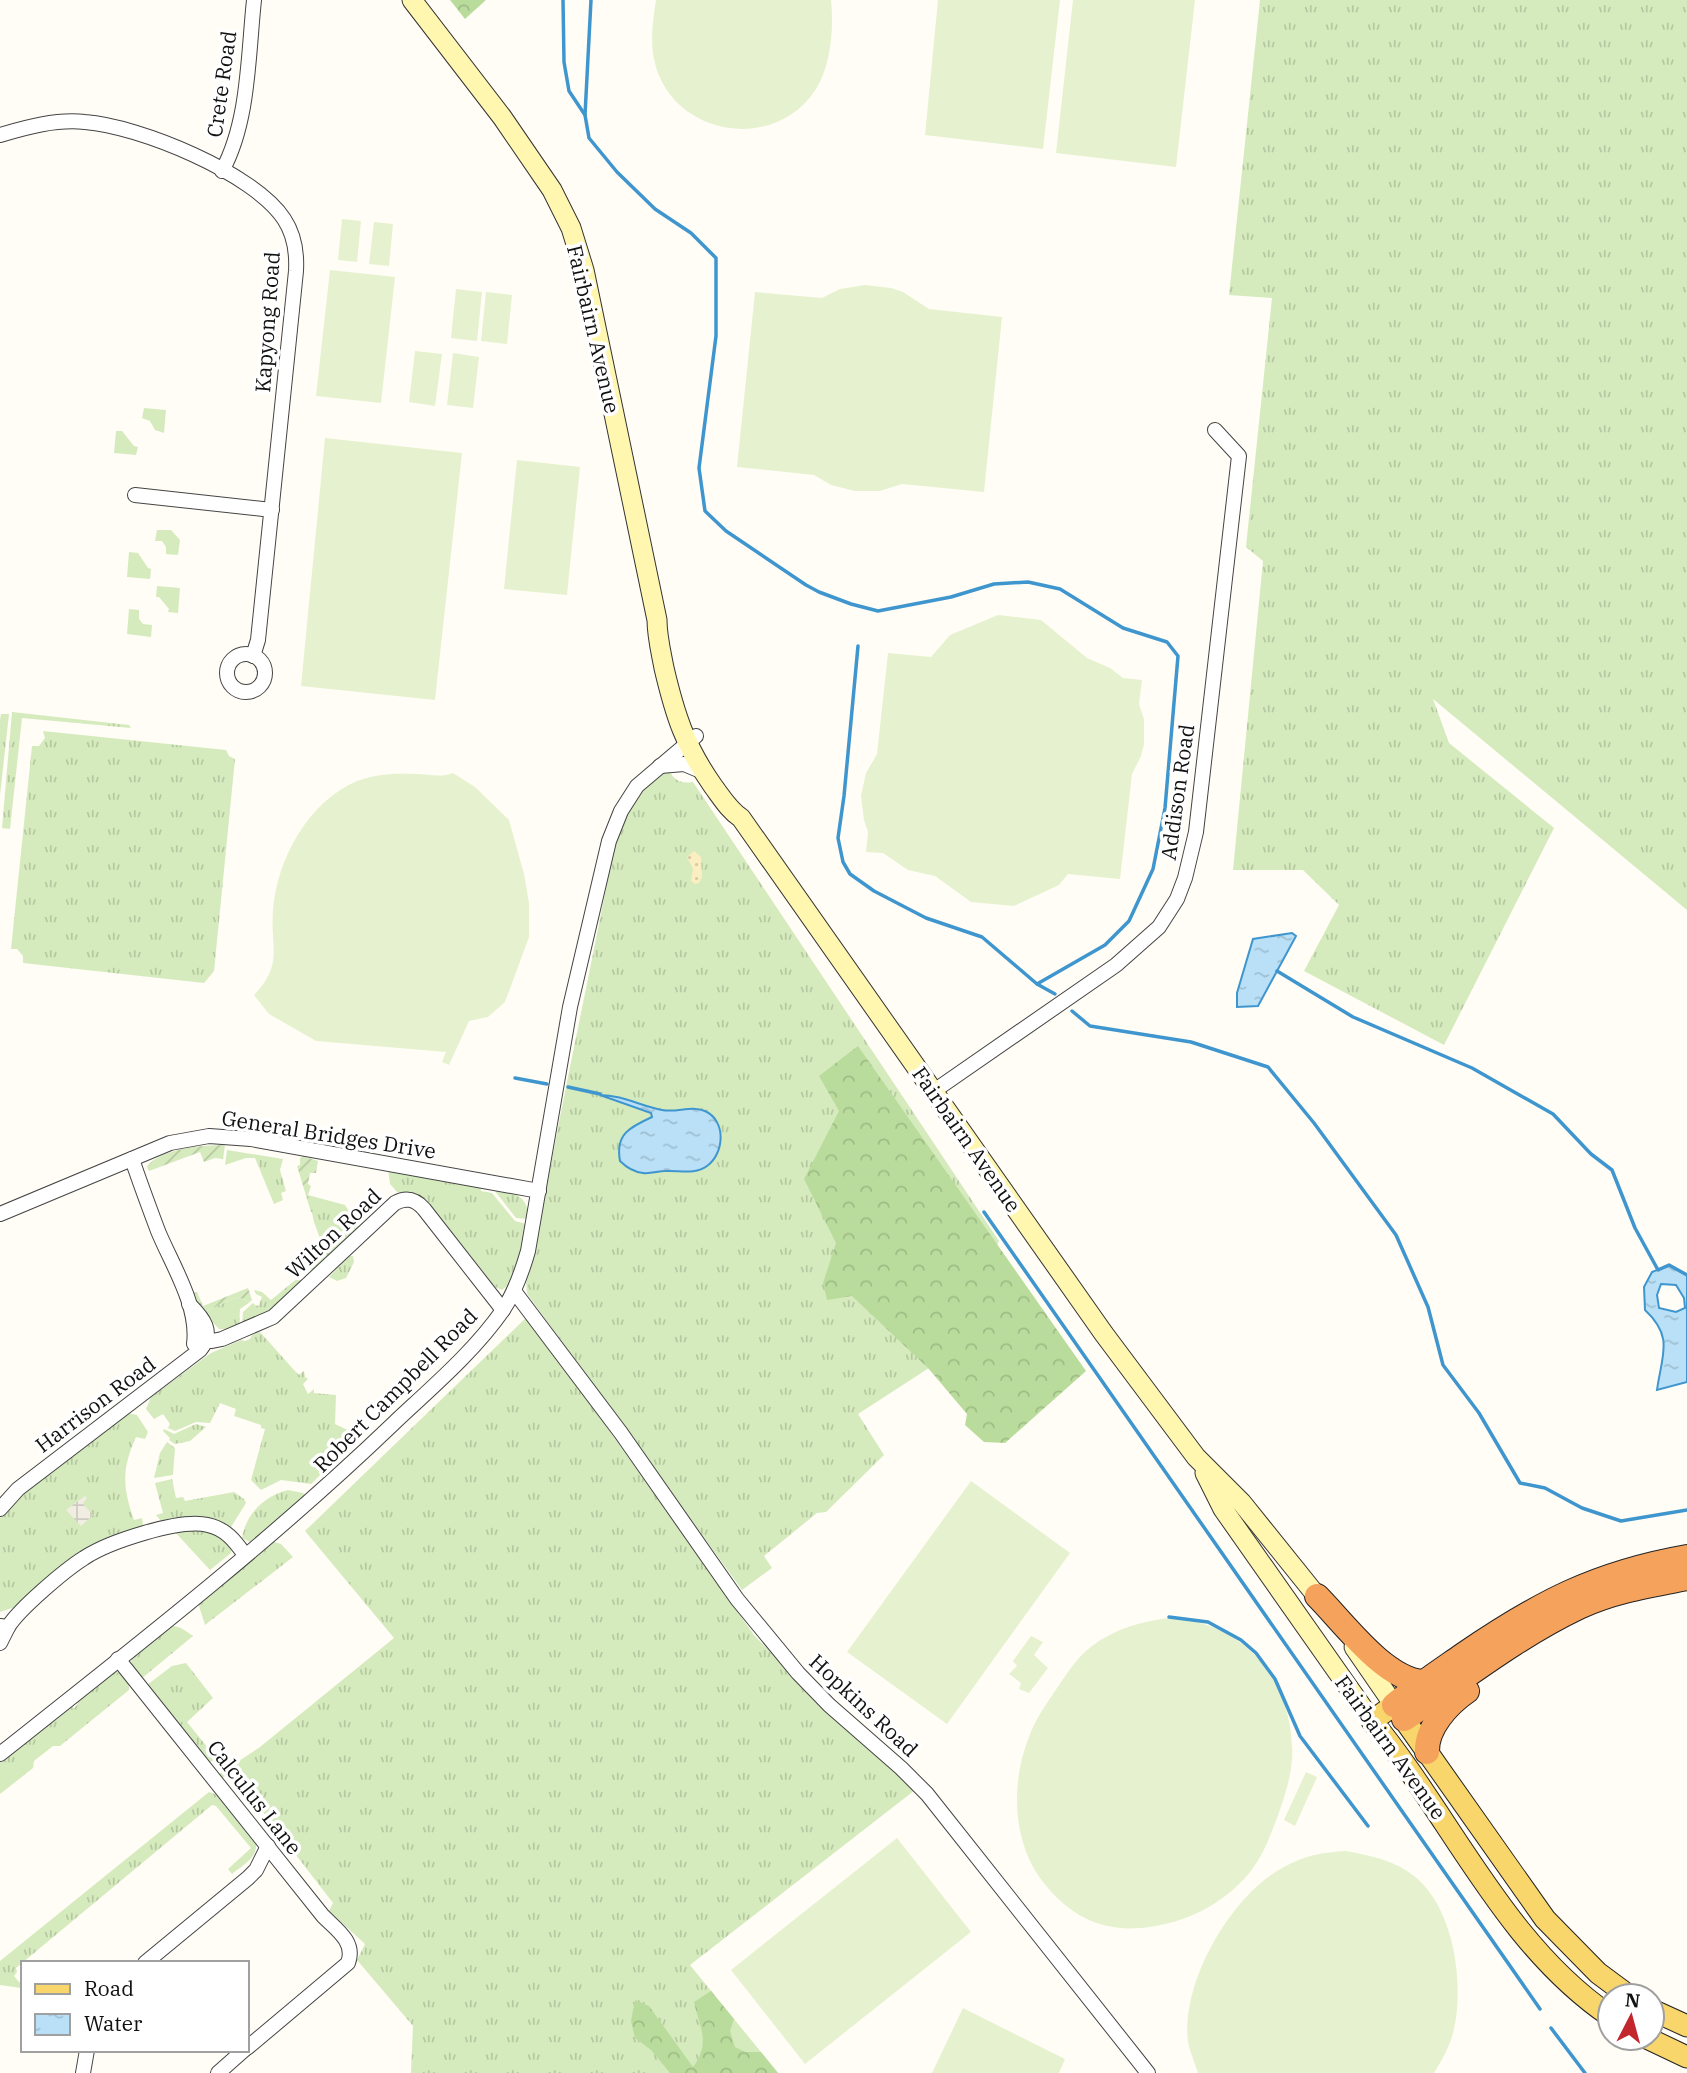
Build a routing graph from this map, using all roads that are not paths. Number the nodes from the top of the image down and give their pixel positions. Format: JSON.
{"nodes":[{"id":1,"x":254,"y":0,"type":"edge"},
{"id":2,"x":412,"y":0,"type":"edge"},
{"id":3,"x":0,"y":135,"type":"edge"},
{"id":4,"x":222,"y":171,"type":"junction"},
{"id":5,"x":1215,"y":430,"type":"dead end"},
{"id":6,"x":135,"y":495,"type":"dead end"},
{"id":7,"x":272,"y":510,"type":"junction"},
{"id":8,"x":657,"y":620,"type":"junction"},
{"id":9,"x":253,"y":656,"type":"dead end"},
{"id":10,"x":676,"y":717,"type":"junction"},
{"id":11,"x":691,"y":740,"type":"junction"},
{"id":12,"x":659,"y":767,"type":"junction"},
{"id":13,"x":703,"y":772,"type":"junction"},
{"id":14,"x":741,"y":818,"type":"junction"},
{"id":15,"x":934,"y":1091,"type":"junction"},
{"id":16,"x":132,"y":1159,"type":"junction"},
{"id":17,"x":539,"y":1191,"type":"junction"},
{"id":18,"x":0,"y":1214,"type":"edge"},
{"id":19,"x":514,"y":1291,"type":"junction"},
{"id":20,"x":503,"y":1310,"type":"junction"},
{"id":21,"x":201,"y":1339,"type":"junction"},
{"id":22,"x":1196,"y":1457,"type":"junction"},
{"id":23,"x":0,"y":1509,"type":"edge"},
{"id":24,"x":245,"y":1555,"type":"junction"},
{"id":25,"x":1687,"y":1557,"type":"edge"},
{"id":26,"x":1687,"y":1578,"type":"edge"},
{"id":27,"x":1317,"y":1596,"type":"junction"},
{"id":28,"x":1579,"y":1607,"type":"junction"},
{"id":29,"x":4,"y":1627,"type":"edge"},
{"id":30,"x":0,"y":1643,"type":"edge"},
{"id":31,"x":118,"y":1659,"type":"junction"},
{"id":32,"x":1423,"y":1682,"type":"junction"},
{"id":33,"x":1399,"y":1712,"type":"junction"},
{"id":34,"x":1378,"y":1727,"type":"junction"},
{"id":35,"x":1427,"y":1752,"type":"junction"},
{"id":36,"x":0,"y":1754,"type":"edge"},
{"id":37,"x":268,"y":1846,"type":"junction"},
{"id":38,"x":147,"y":1961,"type":"edge"},
{"id":39,"x":1610,"y":1982,"type":"edge"},
{"id":40,"x":1596,"y":2004,"type":"edge"},
{"id":41,"x":1666,"y":2016,"type":"edge"},
{"id":42,"x":1687,"y":2026,"type":"edge"},
{"id":43,"x":248,"y":2046,"type":"edge"},
{"id":44,"x":1666,"y":2047,"type":"edge"},
{"id":45,"x":87,"y":2052,"type":"edge"},
{"id":46,"x":242,"y":2052,"type":"edge"},
{"id":47,"x":1687,"y":2057,"type":"edge"},
{"id":48,"x":83,"y":2073,"type":"edge"},
{"id":49,"x":218,"y":2073,"type":"edge"},
{"id":50,"x":1148,"y":2073,"type":"edge"}],
"edges":[{"from":1,"to":4,"type":"street","name":"Crete Road"},
{"from":2,"to":8,"type":"main road","name":"Fairbairn Avenue"},
{"from":3,"to":4,"type":"street","name":"Kapyong Road"},
{"from":4,"to":7,"type":"street","name":"Kapyong Road"},
{"from":5,"to":15,"type":"street","name":"Addison Road"},
{"from":6,"to":7,"type":"street"},
{"from":7,"to":9,"type":"street","name":"Kapyong Road"},
{"from":8,"to":10,"type":"main road","name":"Fairbairn Avenue"},
{"from":8,"to":11,"type":"main road","name":"Fairbairn Avenue"},
{"from":10,"to":11,"type":"main road","name":"Fairbairn Avenue"},
{"from":10,"to":12,"type":"street","name":"Robert Campbell Road"},
{"from":11,"to":12,"type":"street","name":"Robert Campbell Road"},
{"from":11,"to":13,"type":"main road","name":"Fairbairn Avenue"},
{"from":11,"to":14,"type":"main road","name":"Fairbairn Avenue"},
{"from":12,"to":13,"type":"street"},
{"from":12,"to":17,"type":"street","name":"Robert Campbell Road"},
{"from":13,"to":14,"type":"main road","name":"Fairbairn Avenue"},
{"from":14,"to":15,"type":"main road","name":"Fairbairn Avenue"},
{"from":15,"to":22,"type":"main road","name":"Fairbairn Avenue"},
{"from":16,"to":17,"type":"street","name":"General Bridges Drive"},
{"from":16,"to":18,"type":"street","name":"General Bridges Drive"},
{"from":16,"to":21,"type":"street"},
{"from":17,"to":19,"type":"street","name":"Robert Campbell Road"},
{"from":19,"to":20,"type":"street","name":"Robert Campbell Road"},
{"from":19,"to":50,"type":"street","name":"Hopkins Road"},
{"from":20,"to":21,"type":"street","name":"Wilton Road"},
{"from":20,"to":24,"type":"street","name":"Robert Campbell Road"},
{"from":21,"to":23,"type":"street","name":"Harrison Road"},
{"from":22,"to":27,"type":"main road","name":"Fairbairn Avenue"},
{"from":22,"to":34,"type":"main road","name":"Fairbairn Avenue"},
{"from":24,"to":29,"type":"street"},
{"from":24,"to":31,"type":"street","name":"Robert Campbell Road"},
{"from":25,"to":32,"type":"highway"},
{"from":26,"to":28,"type":"highway"},
{"from":27,"to":32,"type":"highway"},
{"from":27,"to":33,"type":"main road","name":"Fairbairn Avenue"},
{"from":28,"to":33,"type":"highway"},
{"from":28,"to":35,"type":"highway"},
{"from":29,"to":30,"type":"street"},
{"from":31,"to":36,"type":"street","name":"Robert Campbell Road"},
{"from":31,"to":37,"type":"street","name":"Calculus Lane"},
{"from":32,"to":33,"type":"highway"},
{"from":33,"to":34,"type":"main road"},
{"from":33,"to":35,"type":"main road","name":"Fairbairn Avenue"},
{"from":34,"to":40,"type":"main road","name":"Fairbairn Avenue"},
{"from":35,"to":39,"type":"main road","name":"Fairbairn Avenue"},
{"from":37,"to":38,"type":"street"},
{"from":37,"to":43,"type":"street","name":"Calculus Lane"},
{"from":41,"to":42,"type":"main road"},
{"from":44,"to":47,"type":"main road"},
{"from":45,"to":48,"type":"street"},
{"from":46,"to":49,"type":"street"}]}
